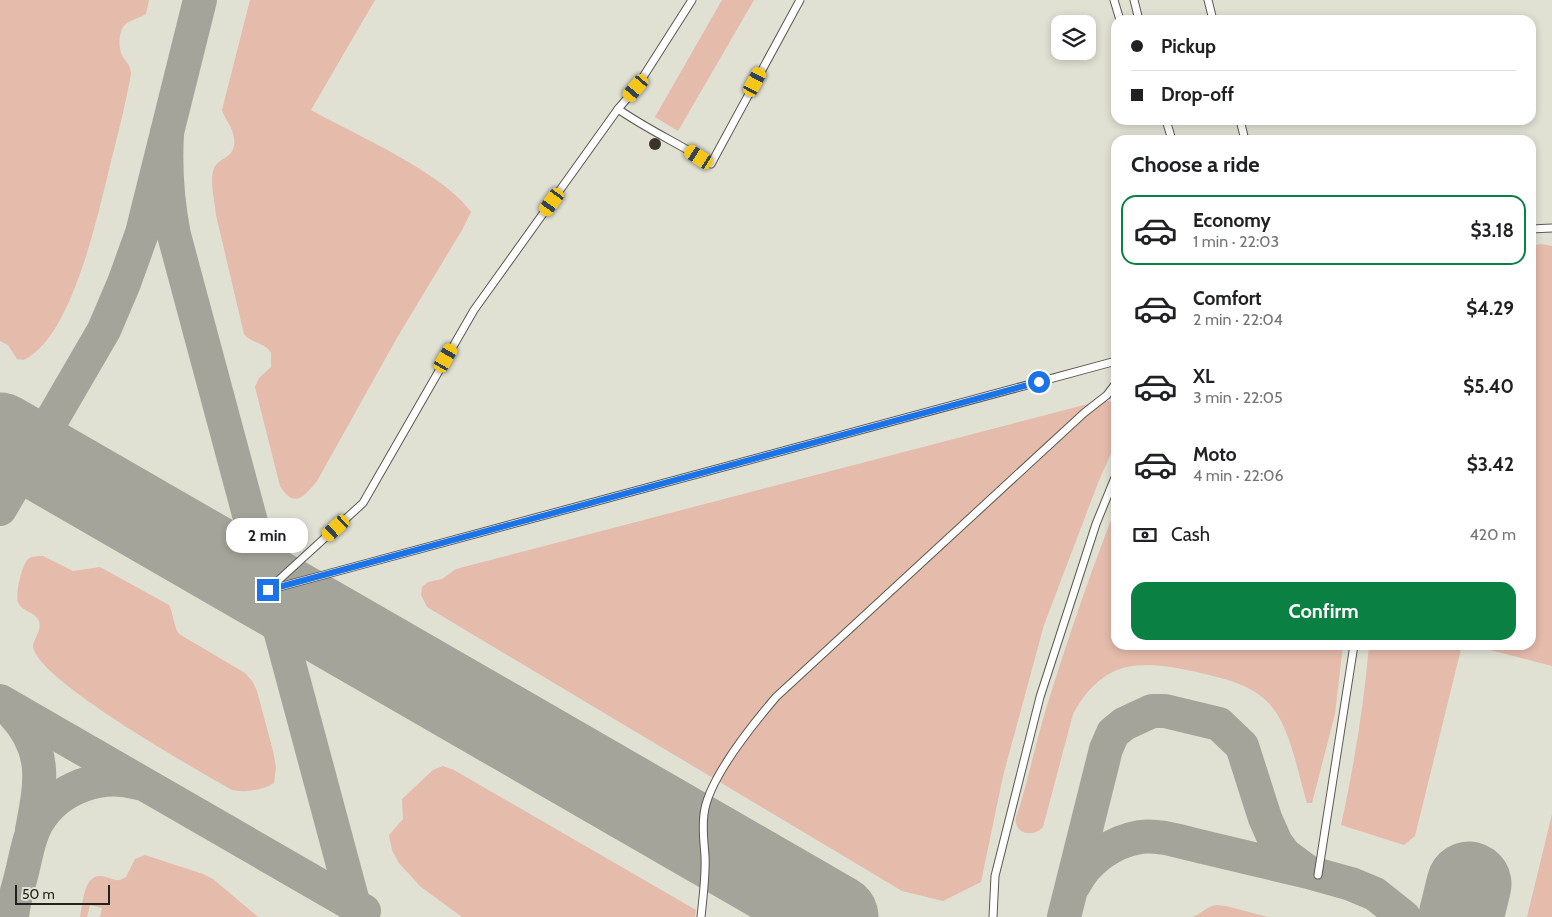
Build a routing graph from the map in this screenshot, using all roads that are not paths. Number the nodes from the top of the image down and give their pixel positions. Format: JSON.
{"nodes":[{"id":1,"x":692,"y":0,"type":"edge"},
{"id":2,"x":800,"y":0,"type":"edge"},
{"id":3,"x":1114,"y":0,"type":"edge"},
{"id":4,"x":1134,"y":0,"type":"edge"},
{"id":5,"x":1208,"y":0,"type":"edge"},
{"id":6,"x":1118,"y":15,"type":"edge"},
{"id":7,"x":1138,"y":15,"type":"edge"},
{"id":8,"x":1212,"y":15,"type":"edge"},
{"id":9,"x":618,"y":110,"type":"junction"},
{"id":10,"x":1552,"y":228,"type":"edge"},
{"id":11,"x":1536,"y":229,"type":"edge"},
{"id":12,"x":1111,"y":362,"type":"edge"},
{"id":13,"x":1111,"y":390,"type":"edge"},
{"id":14,"x":1111,"y":487,"type":"edge"},
{"id":15,"x":1353,"y":650,"type":"edge"},
{"id":16,"x":1318,"y":875,"type":"dead end"},
{"id":17,"x":701,"y":917,"type":"edge"},
{"id":18,"x":993,"y":917,"type":"edge"}],
"edges":[{"from":1,"to":9,"type":"lane"},
{"from":2,"to":9,"type":"lane"},
{"from":3,"to":6,"type":"lane"},
{"from":4,"to":7,"type":"lane"},
{"from":5,"to":8,"type":"lane"},
{"from":9,"to":12,"type":"lane"},
{"from":10,"to":11,"type":"lane"},
{"from":13,"to":17,"type":"lane"},
{"from":14,"to":18,"type":"lane"},
{"from":15,"to":16,"type":"lane"}]}
